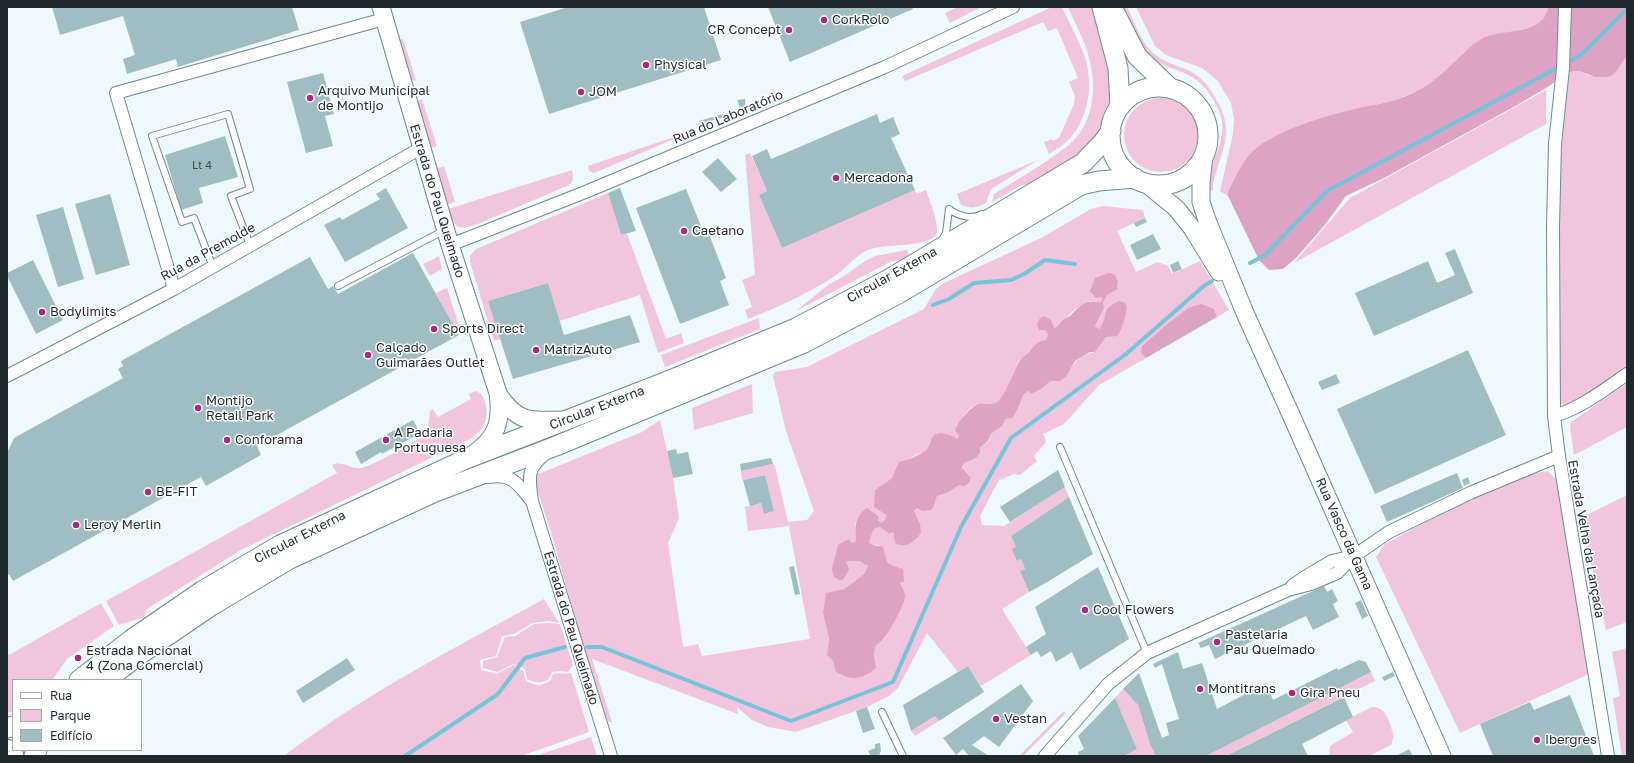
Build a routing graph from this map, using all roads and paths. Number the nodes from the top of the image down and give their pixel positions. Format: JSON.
{"nodes":[{"id":1,"x":1013,"y":7,"type":"edge"},
{"id":2,"x":1102,"y":7,"type":"edge"},
{"id":3,"x":1112,"y":7,"type":"edge"},
{"id":4,"x":1565,"y":7,"type":"edge"},
{"id":5,"x":382,"y":13,"type":"edge"},
{"id":6,"x":1170,"y":88,"type":"junction"},
{"id":7,"x":1120,"y":106,"type":"junction"},
{"id":8,"x":1111,"y":131,"type":"junction"},
{"id":9,"x":421,"y":148,"type":"junction"},
{"id":10,"x":1204,"y":155,"type":"junction"},
{"id":11,"x":1140,"y":180,"type":"junction"},
{"id":12,"x":1038,"y":190,"type":"junction"},
{"id":13,"x":1004,"y":202,"type":"dead end"},
{"id":14,"x":991,"y":210,"type":"dead end"},
{"id":15,"x":447,"y":237,"type":"junction"},
{"id":16,"x":250,"y":245,"type":"junction"},
{"id":17,"x":927,"y":256,"type":"junction"},
{"id":18,"x":212,"y":267,"type":"junction"},
{"id":19,"x":338,"y":286,"type":"dead end"},
{"id":20,"x":174,"y":289,"type":"junction"},
{"id":21,"x":1245,"y":312,"type":"junction"},
{"id":22,"x":1627,"y":374,"type":"edge"},
{"id":23,"x":7,"y":376,"type":"edge"},
{"id":24,"x":498,"y":394,"type":"junction"},
{"id":25,"x":1554,"y":416,"type":"junction"},
{"id":26,"x":565,"y":420,"type":"junction"},
{"id":27,"x":556,"y":446,"type":"junction"},
{"id":28,"x":1060,"y":447,"type":"dead end"},
{"id":29,"x":1559,"y":456,"type":"junction"},
{"id":30,"x":466,"y":459,"type":"junction"},
{"id":31,"x":463,"y":482,"type":"junction"},
{"id":32,"x":532,"y":501,"type":"junction"},
{"id":33,"x":1354,"y":556,"type":"junction"},
{"id":34,"x":1147,"y":653,"type":"junction"},
{"id":35,"x":80,"y":679,"type":"edge"},
{"id":36,"x":107,"y":679,"type":"edge"},
{"id":37,"x":882,"y":712,"type":"dead end"},
{"id":38,"x":7,"y":749,"type":"edge"},
{"id":39,"x":14,"y":756,"type":"edge"},
{"id":40,"x":610,"y":756,"type":"edge"},
{"id":41,"x":903,"y":756,"type":"edge"},
{"id":42,"x":1045,"y":756,"type":"edge"},
{"id":43,"x":1442,"y":756,"type":"edge"},
{"id":44,"x":1608,"y":756,"type":"edge"}],
"edges":[{"from":1,"to":15,"type":"street","name":"Rua do Laboratório"},
{"from":2,"to":7,"type":"main road"},
{"from":3,"to":6,"type":"main road"},
{"from":4,"to":25,"type":"street"},
{"from":5,"to":9,"type":"main road","name":"Estrada do Pau Queimado"},
{"from":5,"to":20,"type":"street"},
{"from":6,"to":7,"type":"main road"},
{"from":6,"to":10,"type":"main road"},
{"from":7,"to":8,"type":"main road"},
{"from":8,"to":11,"type":"main road"},
{"from":8,"to":12,"type":"main road","name":"Circular Externa"},
{"from":9,"to":15,"type":"main road","name":"Estrada do Pau Queimado"},
{"from":9,"to":16,"type":"street","name":"Rua da Premolde"},
{"from":10,"to":11,"type":"main road"},
{"from":10,"to":21,"type":"main road","name":"Rua Vasco da Gama"},
{"from":11,"to":21,"type":"main road","name":"Rua Vasco da Gama"},
{"from":11,"to":27,"type":"main road","name":"Circular Externa"},
{"from":12,"to":13,"type":"lane"},
{"from":12,"to":17,"type":"main road","name":"Circular Externa"},
{"from":14,"to":17,"type":"lane"},
{"from":15,"to":19,"type":"lane"},
{"from":15,"to":24,"type":"main road","name":"Estrada do Pau Queimado"},
{"from":16,"to":18,"type":"street","name":"Rua da Premolde"},
{"from":16,"to":18,"type":"lane"},
{"from":17,"to":26,"type":"main road","name":"Circular Externa"},
{"from":18,"to":20,"type":"street","name":"Rua da Premolde"},
{"from":20,"to":23,"type":"street","name":"Rua da Premolde"},
{"from":21,"to":33,"type":"main road","name":"Rua Vasco da Gama"},
{"from":22,"to":25,"type":"street"},
{"from":24,"to":26,"type":"main road"},
{"from":24,"to":30,"type":"main road"},
{"from":25,"to":29,"type":"street"},
{"from":26,"to":30,"type":"main road","name":"Circular Externa"},
{"from":27,"to":31,"type":"main road","name":"Circular Externa"},
{"from":27,"to":32,"type":"street","name":"Estrada do Pau Queimado"},
{"from":28,"to":34,"type":"lane"},
{"from":29,"to":33,"type":"street","name":"Estrada Velha da Lançada"},
{"from":29,"to":44,"type":"street","name":"Estrada Velha da Lançada"},
{"from":30,"to":35,"type":"main road","name":"Circular Externa"},
{"from":31,"to":32,"type":"street","name":"Estrada do Pau Queimado"},
{"from":31,"to":36,"type":"main road","name":"Circular Externa"},
{"from":32,"to":40,"type":"street","name":"Estrada do Pau Queimado"},
{"from":33,"to":34,"type":"street"},
{"from":33,"to":43,"type":"main road","name":"Rua Vasco da Gama"},
{"from":34,"to":42,"type":"street"},
{"from":37,"to":41,"type":"lane"},
{"from":38,"to":39,"type":"main road"}]}
